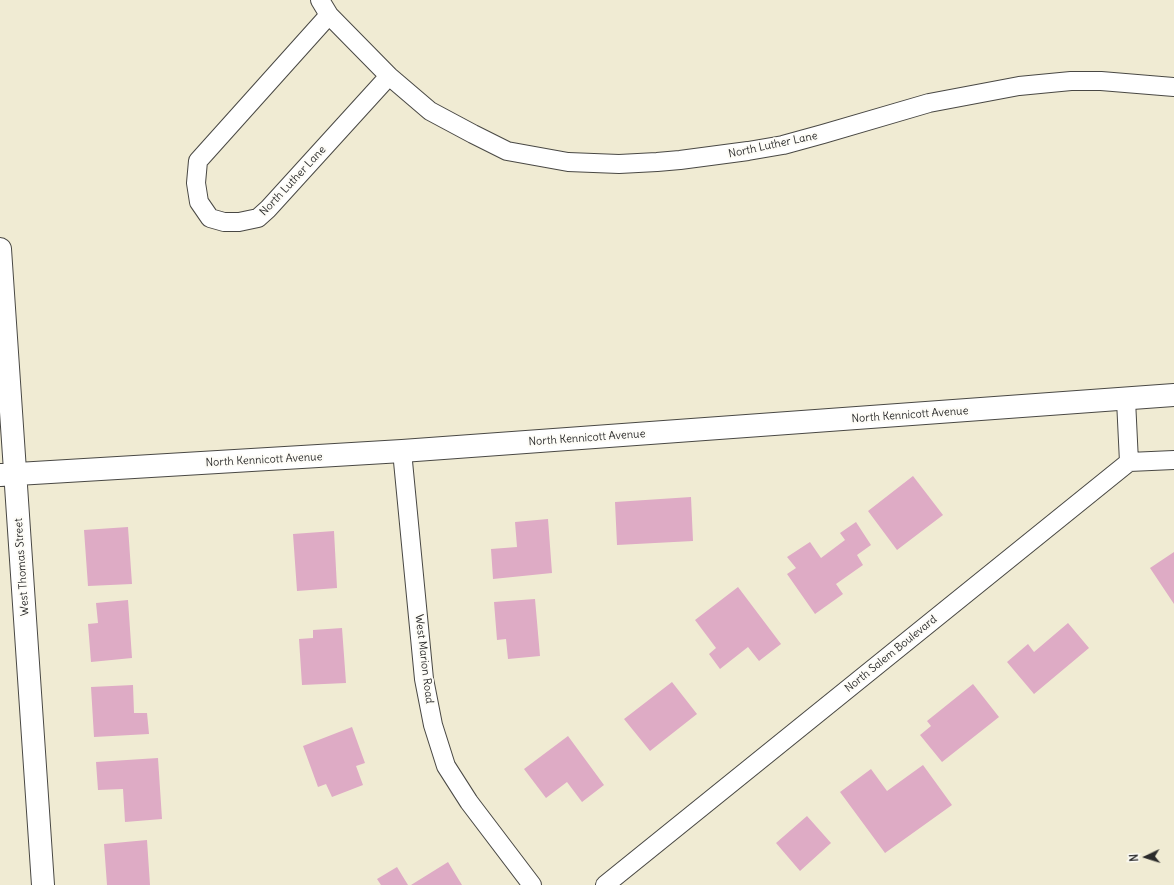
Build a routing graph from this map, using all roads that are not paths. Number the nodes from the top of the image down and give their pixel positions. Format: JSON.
{"nodes":[{"id":1,"x":325,"y":7,"type":"edge"},
{"id":2,"x":389,"y":76,"type":"junction"},
{"id":3,"x":1174,"y":87,"type":"edge"},
{"id":4,"x":0,"y":249,"type":"edge"},
{"id":5,"x":1174,"y":395,"type":"edge"},
{"id":6,"x":1126,"y":400,"type":"junction"},
{"id":7,"x":402,"y":451,"type":"junction"},
{"id":8,"x":1174,"y":460,"type":"edge"},
{"id":9,"x":1129,"y":462,"type":"junction"},
{"id":10,"x":8,"y":475,"type":"edge"},
{"id":11,"x":43,"y":885,"type":"edge"},
{"id":12,"x":532,"y":885,"type":"edge"},
{"id":13,"x":605,"y":885,"type":"edge"}],
"edges":[{"from":1,"to":2,"type":"street","name":"North Luther Lane"},
{"from":1,"to":2,"type":"street","name":"North Luther Lane"},
{"from":2,"to":3,"type":"street","name":"North Luther Lane"},
{"from":4,"to":10,"type":"street","name":"West Thomas Street"},
{"from":5,"to":6,"type":"street","name":"North Kennicott Avenue"},
{"from":6,"to":7,"type":"street","name":"North Kennicott Avenue"},
{"from":6,"to":9,"type":"street"},
{"from":7,"to":10,"type":"street","name":"North Kennicott Avenue"},
{"from":7,"to":12,"type":"street","name":"West Marion Road"},
{"from":8,"to":9,"type":"street"},
{"from":9,"to":13,"type":"street","name":"North Salem Boulevard"},
{"from":10,"to":11,"type":"street","name":"West Thomas Street"}]}
